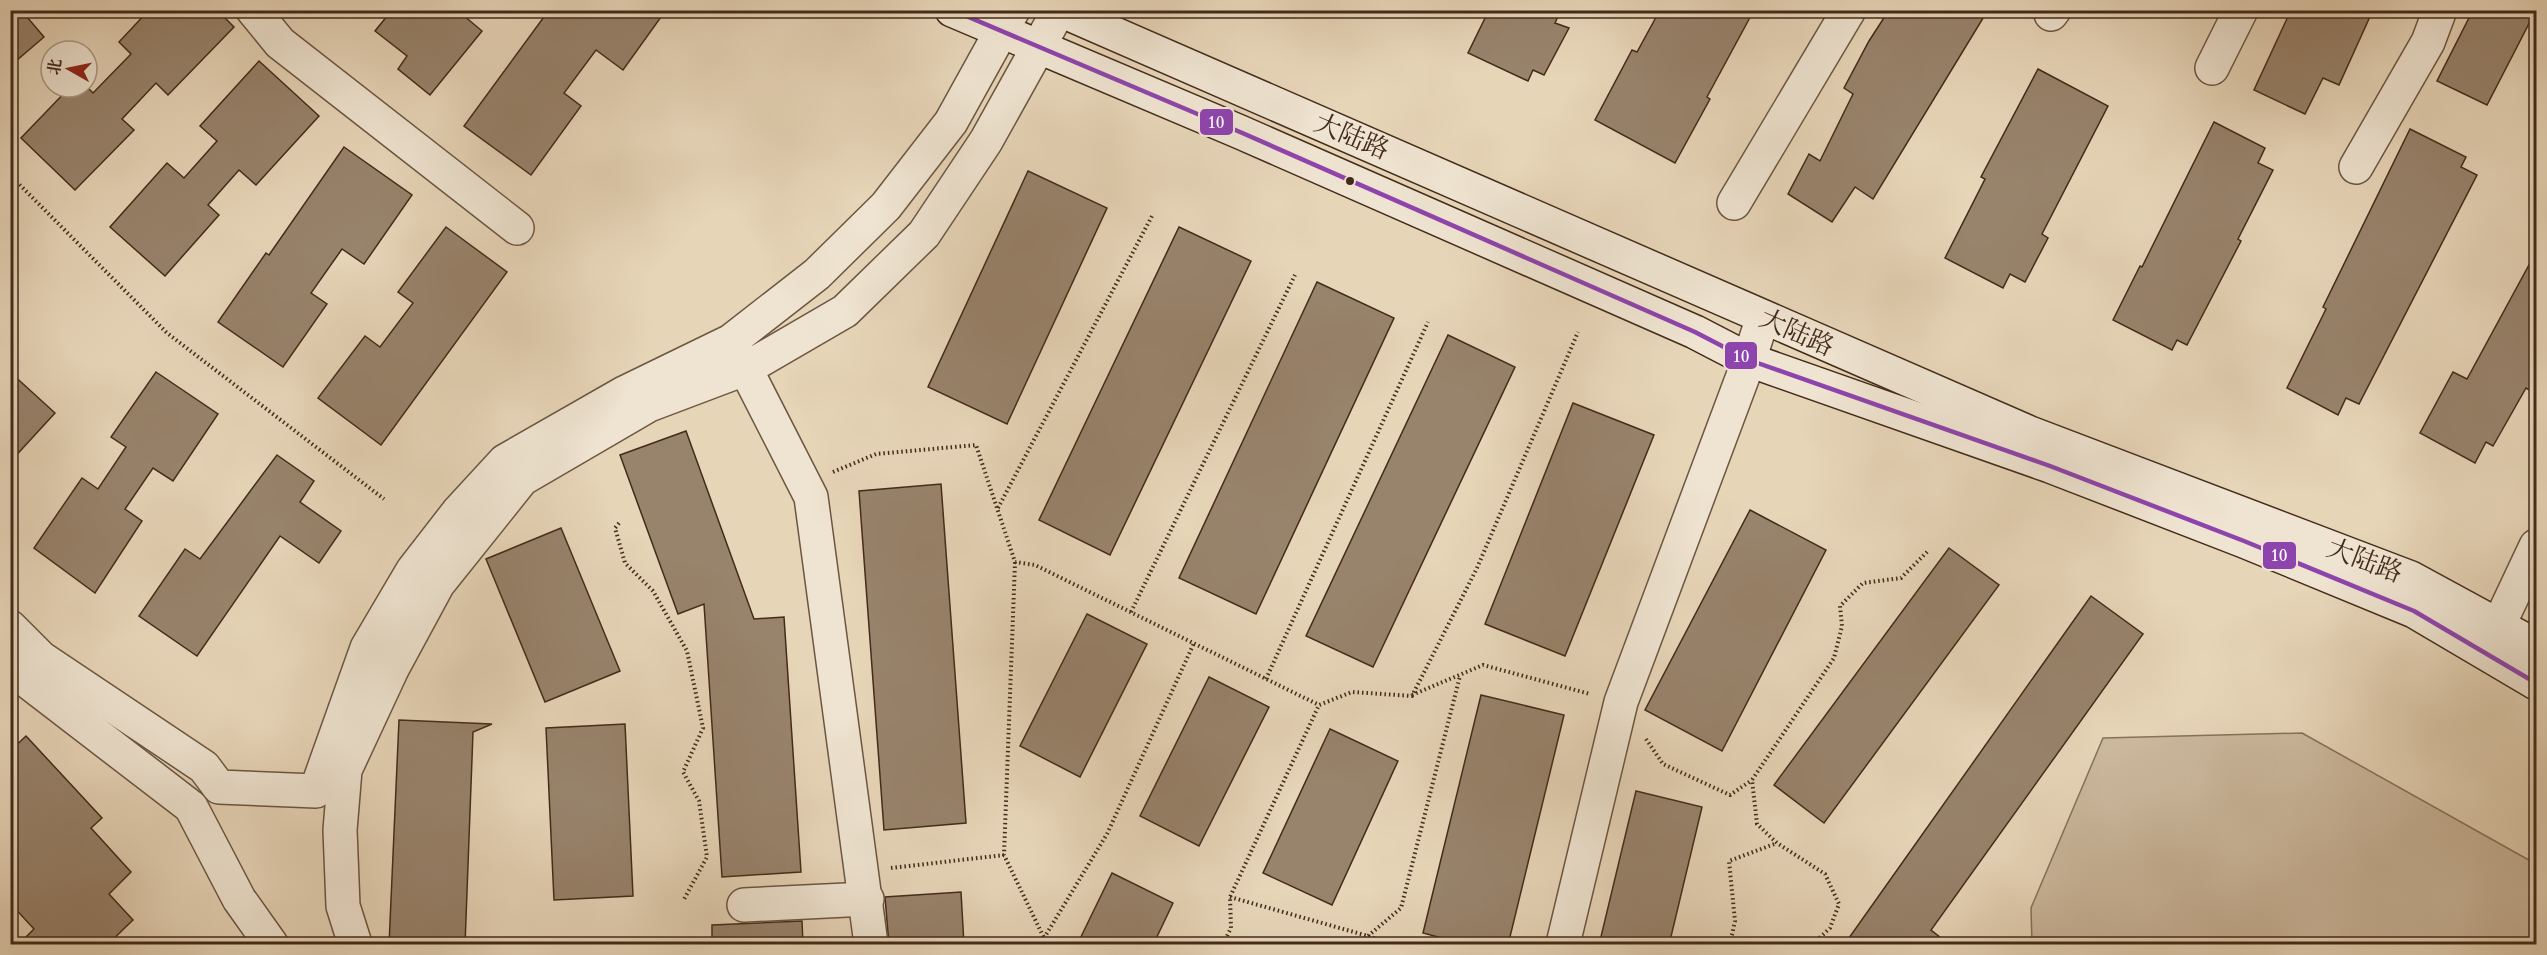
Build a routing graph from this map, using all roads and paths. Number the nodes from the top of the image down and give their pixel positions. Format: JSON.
{"nodes":[{"id":1,"x":253,"y":10,"type":"edge"},
{"id":2,"x":952,"y":10,"type":"edge"},
{"id":3,"x":1059,"y":10,"type":"edge"},
{"id":4,"x":1849,"y":10,"type":"edge"},
{"id":5,"x":2241,"y":10,"type":"edge"},
{"id":6,"x":2440,"y":10,"type":"edge"},
{"id":7,"x":1008,"y":21,"type":"edge"},
{"id":8,"x":1038,"y":46,"type":"junction"},
{"id":9,"x":2212,"y":68,"type":"dead end"},
{"id":10,"x":2356,"y":167,"type":"dead end"},
{"id":11,"x":10,"y":175,"type":"edge"},
{"id":12,"x":1734,"y":203,"type":"dead end"},
{"id":13,"x":1152,"y":216,"type":"dead end"},
{"id":14,"x":517,"y":228,"type":"dead end"},
{"id":15,"x":1294,"y":275,"type":"dead end"},
{"id":16,"x":1762,"y":317,"type":"junction"},
{"id":17,"x":1428,"y":322,"type":"dead end"},
{"id":18,"x":1578,"y":332,"type":"dead end"},
{"id":19,"x":731,"y":341,"type":"junction"},
{"id":20,"x":1749,"y":360,"type":"junction"},
{"id":21,"x":747,"y":368,"type":"junction"},
{"id":22,"x":805,"y":484,"type":"junction"},
{"id":23,"x":384,"y":499,"type":"dead end"},
{"id":24,"x":998,"y":508,"type":"junction"},
{"id":25,"x":619,"y":523,"type":"dead end"},
{"id":26,"x":2536,"y":546,"type":"edge"},
{"id":27,"x":1929,"y":550,"type":"dead end"},
{"id":28,"x":1016,"y":562,"type":"junction"},
{"id":29,"x":1131,"y":612,"type":"junction"},
{"id":30,"x":2499,"y":623,"type":"junction"},
{"id":31,"x":10,"y":627,"type":"edge"},
{"id":32,"x":1194,"y":643,"type":"junction"},
{"id":33,"x":2486,"y":653,"type":"junction"},
{"id":34,"x":2533,"y":657,"type":"edge"},
{"id":35,"x":10,"y":668,"type":"edge"},
{"id":36,"x":1460,"y":675,"type":"junction"},
{"id":37,"x":1266,"y":679,"type":"junction"},
{"id":38,"x":1412,"y":696,"type":"junction"},
{"id":39,"x":1621,"y":702,"type":"junction"},
{"id":40,"x":1319,"y":705,"type":"junction"},
{"id":41,"x":1752,"y":780,"type":"junction"},
{"id":42,"x":191,"y":807,"type":"junction"},
{"id":43,"x":342,"y":811,"type":"junction"},
{"id":44,"x":1777,"y":843,"type":"junction"},
{"id":45,"x":1004,"y":855,"type":"junction"},
{"id":46,"x":884,"y":869,"type":"dead end"},
{"id":47,"x":1230,"y":897,"type":"junction"},
{"id":48,"x":867,"y":899,"type":"junction"},
{"id":49,"x":682,"y":901,"type":"dead end"},
{"id":50,"x":744,"y":905,"type":"dead end"},
{"id":51,"x":1368,"y":936,"type":"junction"},
{"id":52,"x":1044,"y":938,"type":"junction"},
{"id":53,"x":271,"y":945,"type":"edge"},
{"id":54,"x":355,"y":945,"type":"edge"},
{"id":55,"x":871,"y":945,"type":"edge"},
{"id":56,"x":1044,"y":945,"type":"edge"},
{"id":57,"x":1222,"y":945,"type":"edge"},
{"id":58,"x":1364,"y":945,"type":"edge"},
{"id":59,"x":1390,"y":945,"type":"edge"},
{"id":60,"x":1563,"y":945,"type":"edge"},
{"id":61,"x":1730,"y":945,"type":"edge"},
{"id":62,"x":1813,"y":945,"type":"edge"}],
"edges":[{"from":1,"to":14,"type":"street"},
{"from":2,"to":7,"type":"street","name":"大陆路"},
{"from":3,"to":8,"type":"street"},
{"from":3,"to":16,"type":"street","name":"大陆路"},
{"from":4,"to":12,"type":"street"},
{"from":5,"to":9,"type":"street"},
{"from":6,"to":10,"type":"street"},
{"from":7,"to":8,"type":"street","name":"大陆路"},
{"from":7,"to":19,"type":"street"},
{"from":8,"to":20,"type":"street","name":"大陆路"},
{"from":8,"to":21,"type":"street"},
{"from":11,"to":23,"type":"path"},
{"from":13,"to":24,"type":"path"},
{"from":15,"to":29,"type":"path"},
{"from":16,"to":20,"type":"street"},
{"from":16,"to":30,"type":"street","name":"大陆路"},
{"from":17,"to":37,"type":"path"},
{"from":18,"to":38,"type":"path"},
{"from":19,"to":21,"type":"street"},
{"from":19,"to":31,"type":"street"},
{"from":20,"to":33,"type":"street","name":"大陆路"},
{"from":20,"to":39,"type":"street"},
{"from":21,"to":22,"type":"street"},
{"from":21,"to":43,"type":"street"},
{"from":22,"to":24,"type":"path"},
{"from":22,"to":48,"type":"street"},
{"from":24,"to":28,"type":"path"},
{"from":25,"to":49,"type":"path"},
{"from":26,"to":30,"type":"street"},
{"from":27,"to":41,"type":"path"},
{"from":28,"to":29,"type":"path"},
{"from":28,"to":45,"type":"path"},
{"from":29,"to":32,"type":"path"},
{"from":30,"to":33,"type":"street"},
{"from":30,"to":34,"type":"street","name":"大陆路"},
{"from":32,"to":37,"type":"path"},
{"from":32,"to":52,"type":"path"},
{"from":33,"to":34,"type":"street","name":"大陆路"},
{"from":35,"to":42,"type":"street"},
{"from":36,"to":38,"type":"path"},
{"from":36,"to":39,"type":"path"},
{"from":36,"to":51,"type":"path"},
{"from":37,"to":40,"type":"path"},
{"from":38,"to":40,"type":"path"},
{"from":39,"to":41,"type":"path"},
{"from":39,"to":60,"type":"street"},
{"from":40,"to":47,"type":"path"},
{"from":41,"to":44,"type":"path"},
{"from":42,"to":43,"type":"street"},
{"from":42,"to":53,"type":"street"},
{"from":43,"to":54,"type":"street"},
{"from":44,"to":61,"type":"path"},
{"from":44,"to":62,"type":"path"},
{"from":45,"to":46,"type":"path"},
{"from":45,"to":52,"type":"path"},
{"from":47,"to":51,"type":"path"},
{"from":47,"to":57,"type":"path"},
{"from":48,"to":50,"type":"street"},
{"from":48,"to":55,"type":"street"},
{"from":51,"to":58,"type":"path"},
{"from":51,"to":59,"type":"path"},
{"from":52,"to":56,"type":"path"}]}
